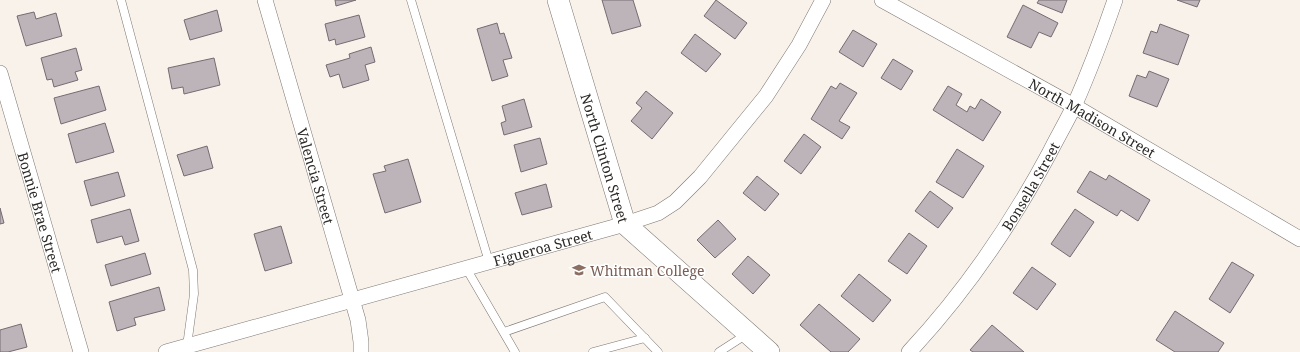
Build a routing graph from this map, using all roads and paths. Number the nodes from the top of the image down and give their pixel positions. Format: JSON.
{"nodes":[{"id":1,"x":121,"y":0,"type":"edge"},
{"id":2,"x":265,"y":0,"type":"edge"},
{"id":3,"x":411,"y":0,"type":"edge"},
{"id":4,"x":558,"y":0,"type":"edge"},
{"id":5,"x":823,"y":0,"type":"edge"},
{"id":6,"x":882,"y":0,"type":"edge"},
{"id":7,"x":1115,"y":0,"type":"edge"},
{"id":8,"x":0,"y":73,"type":"edge"},
{"id":9,"x":1074,"y":106,"type":"junction"},
{"id":10,"x":625,"y":224,"type":"junction"},
{"id":11,"x":1300,"y":240,"type":"edge"},
{"id":12,"x":488,"y":262,"type":"junction"},
{"id":13,"x":466,"y":268,"type":"junction"},
{"id":14,"x":352,"y":300,"type":"junction"},
{"id":15,"x":504,"y":332,"type":"junction"},
{"id":16,"x":748,"y":333,"type":"junction"},
{"id":17,"x":645,"y":338,"type":"junction"},
{"id":18,"x":187,"y":346,"type":"junction"},
{"id":19,"x":81,"y":352,"type":"edge"},
{"id":20,"x":166,"y":352,"type":"edge"},
{"id":21,"x":361,"y":352,"type":"edge"},
{"id":22,"x":515,"y":352,"type":"edge"},
{"id":23,"x":593,"y":352,"type":"edge"},
{"id":24,"x":658,"y":352,"type":"edge"},
{"id":25,"x":719,"y":352,"type":"edge"},
{"id":26,"x":769,"y":352,"type":"edge"},
{"id":27,"x":909,"y":352,"type":"edge"}],
"edges":[{"from":1,"to":18,"type":"lane"},
{"from":2,"to":14,"type":"street","name":"Valencia Street"},
{"from":3,"to":12,"type":"lane"},
{"from":4,"to":10,"type":"main road","name":"North Clinton Street"},
{"from":5,"to":10,"type":"street","name":"Figueroa Street"},
{"from":6,"to":9,"type":"street","name":"North Madison Street"},
{"from":7,"to":9,"type":"street","name":"Bonsella Street"},
{"from":8,"to":19,"type":"street","name":"Bonnie Brae Street"},
{"from":9,"to":11,"type":"street","name":"North Madison Street"},
{"from":9,"to":27,"type":"street","name":"Bonsella Street"},
{"from":10,"to":12,"type":"street","name":"Figueroa Street"},
{"from":10,"to":16,"type":"main road","name":"North Clinton Street"},
{"from":12,"to":13,"type":"street","name":"Figueroa Street"},
{"from":13,"to":14,"type":"street","name":"Figueroa Street"},
{"from":13,"to":15,"type":"lane"},
{"from":14,"to":18,"type":"street","name":"Figueroa Street"},
{"from":14,"to":21,"type":"street","name":"Valencia Street"},
{"from":15,"to":17,"type":"lane"},
{"from":15,"to":22,"type":"lane"},
{"from":16,"to":25,"type":"lane"},
{"from":16,"to":26,"type":"main road","name":"North Clinton Street"},
{"from":17,"to":23,"type":"lane"},
{"from":17,"to":24,"type":"lane"},
{"from":18,"to":20,"type":"street","name":"Figueroa Street"}]}
